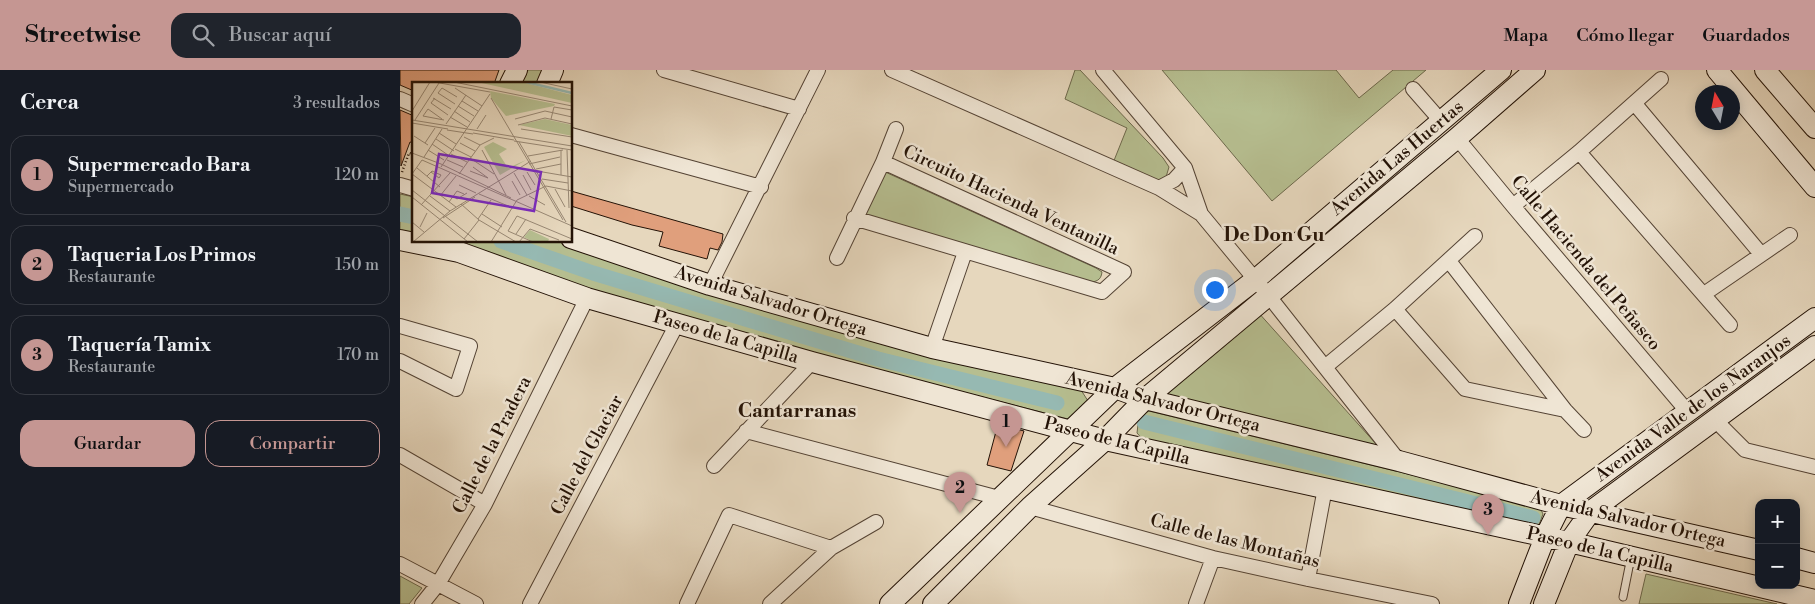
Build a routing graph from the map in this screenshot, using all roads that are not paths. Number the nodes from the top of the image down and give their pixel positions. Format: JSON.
{"nodes":[{"id":1,"x":517,"y":70,"type":"edge"},
{"id":2,"x":553,"y":70,"type":"edge"},
{"id":3,"x":664,"y":70,"type":"edge"},
{"id":4,"x":818,"y":70,"type":"edge"},
{"id":5,"x":892,"y":70,"type":"edge"},
{"id":6,"x":1103,"y":70,"type":"edge"},
{"id":7,"x":1501,"y":70,"type":"edge"},
{"id":8,"x":1535,"y":70,"type":"edge"},
{"id":9,"x":1717,"y":70,"type":"edge"},
{"id":10,"x":1765,"y":70,"type":"edge"},
{"id":11,"x":1661,"y":79,"type":"dead end"},
{"id":12,"x":511,"y":82,"type":"edge"},
{"id":13,"x":548,"y":82,"type":"edge"},
{"id":14,"x":1413,"y":89,"type":"dead end"},
{"id":15,"x":400,"y":100,"type":"edge"},
{"id":16,"x":412,"y":104,"type":"edge"},
{"id":17,"x":1635,"y":104,"type":"junction"},
{"id":18,"x":798,"y":109,"type":"junction"},
{"id":19,"x":1441,"y":121,"type":"junction"},
{"id":20,"x":1815,"y":128,"type":"edge"},
{"id":21,"x":896,"y":129,"type":"dead end"},
{"id":22,"x":572,"y":135,"type":"edge"},
{"id":23,"x":1457,"y":138,"type":"junction"},
{"id":24,"x":1579,"y":152,"type":"junction"},
{"id":25,"x":883,"y":162,"type":"junction"},
{"id":26,"x":1185,"y":168,"type":"junction"},
{"id":27,"x":401,"y":180,"type":"edge"},
{"id":28,"x":1815,"y":186,"type":"edge"},
{"id":29,"x":761,"y":187,"type":"junction"},
{"id":30,"x":412,"y":188,"type":"edge"},
{"id":31,"x":1159,"y":188,"type":"junction"},
{"id":32,"x":1513,"y":206,"type":"junction"},
{"id":33,"x":1201,"y":214,"type":"junction"},
{"id":34,"x":854,"y":218,"type":"junction"},
{"id":35,"x":1790,"y":235,"type":"dead end"},
{"id":36,"x":1475,"y":236,"type":"dead end"},
{"id":37,"x":572,"y":238,"type":"edge"},
{"id":38,"x":419,"y":242,"type":"edge"},
{"id":39,"x":458,"y":246,"type":"edge"},
{"id":40,"x":965,"y":252,"type":"junction"},
{"id":41,"x":1761,"y":254,"type":"junction"},
{"id":42,"x":837,"y":258,"type":"dead end"},
{"id":43,"x":1448,"y":261,"type":"junction"},
{"id":44,"x":1255,"y":280,"type":"junction"},
{"id":45,"x":710,"y":285,"type":"junction"},
{"id":46,"x":1704,"y":294,"type":"junction"},
{"id":47,"x":1268,"y":295,"type":"junction"},
{"id":48,"x":587,"y":298,"type":"junction"},
{"id":49,"x":1395,"y":309,"type":"junction"},
{"id":50,"x":1815,"y":318,"type":"edge"},
{"id":51,"x":677,"y":324,"type":"junction"},
{"id":52,"x":1730,"y":325,"type":"dead end"},
{"id":53,"x":400,"y":326,"type":"edge"},
{"id":54,"x":1797,"y":331,"type":"junction"},
{"id":55,"x":932,"y":348,"type":"junction"},
{"id":56,"x":1813,"y":348,"type":"edge"},
{"id":57,"x":400,"y":361,"type":"edge"},
{"id":58,"x":812,"y":362,"type":"junction"},
{"id":59,"x":1325,"y":367,"type":"junction"},
{"id":60,"x":1115,"y":388,"type":"junction"},
{"id":61,"x":1145,"y":399,"type":"junction"},
{"id":62,"x":1565,"y":410,"type":"junction"},
{"id":63,"x":1687,"y":411,"type":"junction"},
{"id":64,"x":1714,"y":419,"type":"junction"},
{"id":65,"x":1584,"y":430,"type":"dead end"},
{"id":66,"x":746,"y":431,"type":"junction"},
{"id":67,"x":1072,"y":431,"type":"junction"},
{"id":68,"x":1106,"y":440,"type":"junction"},
{"id":69,"x":1815,"y":454,"type":"edge"},
{"id":70,"x":400,"y":455,"type":"edge"},
{"id":71,"x":1399,"y":461,"type":"junction"},
{"id":72,"x":1801,"y":464,"type":"junction"},
{"id":73,"x":714,"y":466,"type":"dead end"},
{"id":74,"x":1815,"y":467,"type":"edge"},
{"id":75,"x":1325,"y":488,"type":"junction"},
{"id":76,"x":999,"y":498,"type":"junction"},
{"id":77,"x":485,"y":504,"type":"junction"},
{"id":78,"x":1561,"y":505,"type":"junction"},
{"id":79,"x":1030,"y":507,"type":"junction"},
{"id":80,"x":1591,"y":511,"type":"junction"},
{"id":81,"x":876,"y":522,"type":"dead end"},
{"id":82,"x":1544,"y":537,"type":"junction"},
{"id":83,"x":1569,"y":542,"type":"junction"},
{"id":84,"x":831,"y":548,"type":"junction"},
{"id":85,"x":1755,"y":549,"type":"edge"},
{"id":86,"x":1631,"y":557,"type":"junction"},
{"id":87,"x":1213,"y":558,"type":"junction"},
{"id":88,"x":1800,"y":559,"type":"edge"},
{"id":89,"x":1815,"y":563,"type":"edge"},
{"id":90,"x":400,"y":564,"type":"edge"},
{"id":91,"x":1308,"y":579,"type":"junction"},
{"id":92,"x":438,"y":584,"type":"junction"},
{"id":93,"x":1623,"y":597,"type":"dead end"},
{"id":94,"x":1815,"y":600,"type":"edge"},
{"id":95,"x":692,"y":602,"type":"edge"},
{"id":96,"x":422,"y":604,"type":"edge"},
{"id":97,"x":476,"y":604,"type":"edge"},
{"id":98,"x":530,"y":604,"type":"edge"},
{"id":99,"x":770,"y":604,"type":"edge"},
{"id":100,"x":890,"y":604,"type":"edge"},
{"id":101,"x":934,"y":604,"type":"edge"},
{"id":102,"x":1196,"y":604,"type":"edge"},
{"id":103,"x":1432,"y":604,"type":"edge"},
{"id":104,"x":1519,"y":604,"type":"edge"},
{"id":105,"x":1544,"y":604,"type":"edge"}],
"edges":[{"from":1,"to":12,"type":"main road"},
{"from":2,"to":13,"type":"main road"},
{"from":3,"to":18,"type":"street"},
{"from":4,"to":18,"type":"street"},
{"from":5,"to":31,"type":"street"},
{"from":6,"to":26,"type":"street"},
{"from":7,"to":19,"type":"main road","name":"Avenida Las Huertas"},
{"from":8,"to":23,"type":"main road","name":"Avenida Las Huertas"},
{"from":9,"to":28,"type":"main road"},
{"from":10,"to":20,"type":"main road"},
{"from":11,"to":17,"type":"street"},
{"from":14,"to":19,"type":"street"},
{"from":15,"to":16,"type":"street"},
{"from":17,"to":24,"type":"street"},
{"from":17,"to":41,"type":"street"},
{"from":18,"to":29,"type":"street"},
{"from":19,"to":44,"type":"main road","name":"Avenida Las Huertas"},
{"from":21,"to":25,"type":"street"},
{"from":22,"to":29,"type":"street"},
{"from":23,"to":32,"type":"street","name":"Calle Hacienda del Peñasco"},
{"from":23,"to":47,"type":"main road","name":"Avenida Las Huertas"},
{"from":24,"to":32,"type":"street"},
{"from":24,"to":46,"type":"street"},
{"from":25,"to":34,"type":"street"},
{"from":25,"to":40,"type":"street","name":"Circuito Hacienda Ventanilla"},
{"from":26,"to":31,"type":"street"},
{"from":26,"to":33,"type":"street"},
{"from":27,"to":30,"type":"street"},
{"from":29,"to":45,"type":"street"},
{"from":31,"to":33,"type":"street"},
{"from":32,"to":63,"type":"street","name":"Calle Hacienda del Peñasco"},
{"from":33,"to":44,"type":"street"},
{"from":34,"to":40,"type":"street"},
{"from":34,"to":42,"type":"street"},
{"from":35,"to":41,"type":"street"},
{"from":36,"to":43,"type":"street"},
{"from":37,"to":45,"type":"main road","name":"Avenida Salvador Ortega"},
{"from":38,"to":39,"type":"main road","name":"Paseo de la Capilla"},
{"from":39,"to":48,"type":"main road","name":"Paseo de la Capilla"},
{"from":40,"to":55,"type":"street"},
{"from":41,"to":46,"type":"street"},
{"from":43,"to":49,"type":"street"},
{"from":43,"to":62,"type":"street"},
{"from":44,"to":47,"type":"street"},
{"from":44,"to":60,"type":"main road","name":"Avenida Las Huertas"},
{"from":45,"to":55,"type":"main road","name":"Avenida Salvador Ortega"},
{"from":46,"to":52,"type":"street"},
{"from":47,"to":59,"type":"street"},
{"from":47,"to":61,"type":"main road","name":"Avenida Las Huertas"},
{"from":48,"to":51,"type":"main road","name":"Paseo de la Capilla"},
{"from":48,"to":77,"type":"street","name":"Calle de la Pradera"},
{"from":49,"to":59,"type":"street"},
{"from":49,"to":62,"type":"street"},
{"from":50,"to":54,"type":"main road","name":"Avenida Valle de los Naranjos"},
{"from":51,"to":58,"type":"main road","name":"Paseo de la Capilla"},
{"from":51,"to":98,"type":"street","name":"Calle del Glaciar"},
{"from":53,"to":57,"type":"street"},
{"from":54,"to":56,"type":"main road"},
{"from":54,"to":63,"type":"main road","name":"Avenida Valle de los Naranjos"},
{"from":55,"to":60,"type":"main road","name":"Avenida Salvador Ortega"},
{"from":56,"to":64,"type":"main road","name":"Avenida Valle de los Naranjos"},
{"from":58,"to":66,"type":"street"},
{"from":58,"to":67,"type":"main road","name":"Paseo de la Capilla"},
{"from":59,"to":71,"type":"street"},
{"from":60,"to":61,"type":"main road","name":"Avenida Salvador Ortega"},
{"from":60,"to":67,"type":"main road","name":"Avenida Las Huertas"},
{"from":61,"to":68,"type":"main road","name":"Avenida Las Huertas"},
{"from":61,"to":71,"type":"main road","name":"Avenida Salvador Ortega"},
{"from":62,"to":65,"type":"street"},
{"from":63,"to":78,"type":"main road","name":"Avenida Valle de los Naranjos"},
{"from":64,"to":72,"type":"street"},
{"from":64,"to":80,"type":"main road","name":"Avenida Valle de los Naranjos"},
{"from":66,"to":73,"type":"street"},
{"from":66,"to":76,"type":"street"},
{"from":67,"to":68,"type":"main road","name":"Paseo de la Capilla"},
{"from":67,"to":76,"type":"main road","name":"Avenida Las Huertas"},
{"from":68,"to":75,"type":"main road","name":"Paseo de la Capilla"},
{"from":68,"to":79,"type":"main road","name":"Avenida Las Huertas"},
{"from":69,"to":72,"type":"street"},
{"from":70,"to":77,"type":"street"},
{"from":71,"to":78,"type":"main road","name":"Avenida Salvador Ortega"},
{"from":72,"to":74,"type":"street"},
{"from":75,"to":82,"type":"main road","name":"Paseo de la Capilla"},
{"from":75,"to":91,"type":"street"},
{"from":76,"to":100,"type":"main road","name":"Avenida Las Huertas"},
{"from":77,"to":92,"type":"street","name":"Calle de la Pradera"},
{"from":78,"to":80,"type":"main road","name":"Avenida Salvador Ortega"},
{"from":78,"to":82,"type":"main road","name":"Avenida Valle de los Naranjos"},
{"from":79,"to":87,"type":"street","name":"Calle de las Montañas"},
{"from":79,"to":101,"type":"main road","name":"Avenida Las Huertas"},
{"from":80,"to":83,"type":"main road","name":"Avenida Valle de los Naranjos"},
{"from":80,"to":85,"type":"main road","name":"Avenida Salvador Ortega"},
{"from":81,"to":84,"type":"street"},
{"from":82,"to":83,"type":"main road","name":"Paseo de la Capilla"},
{"from":82,"to":104,"type":"main road","name":"Avenida Valle de los Naranjos"},
{"from":83,"to":86,"type":"main road","name":"Paseo de la Capilla"},
{"from":83,"to":105,"type":"main road","name":"Avenida Valle de los Naranjos"},
{"from":84,"to":95,"type":"street"},
{"from":84,"to":99,"type":"street"},
{"from":86,"to":93,"type":"lane"},
{"from":86,"to":94,"type":"main road","name":"Paseo de la Capilla"},
{"from":87,"to":91,"type":"street","name":"Calle de las Montañas"},
{"from":87,"to":102,"type":"street"},
{"from":88,"to":89,"type":"main road"},
{"from":90,"to":92,"type":"street"},
{"from":91,"to":103,"type":"street","name":"Calle de las Montañas"},
{"from":92,"to":96,"type":"street","name":"Calle de la Pradera"},
{"from":92,"to":97,"type":"street"}]}
